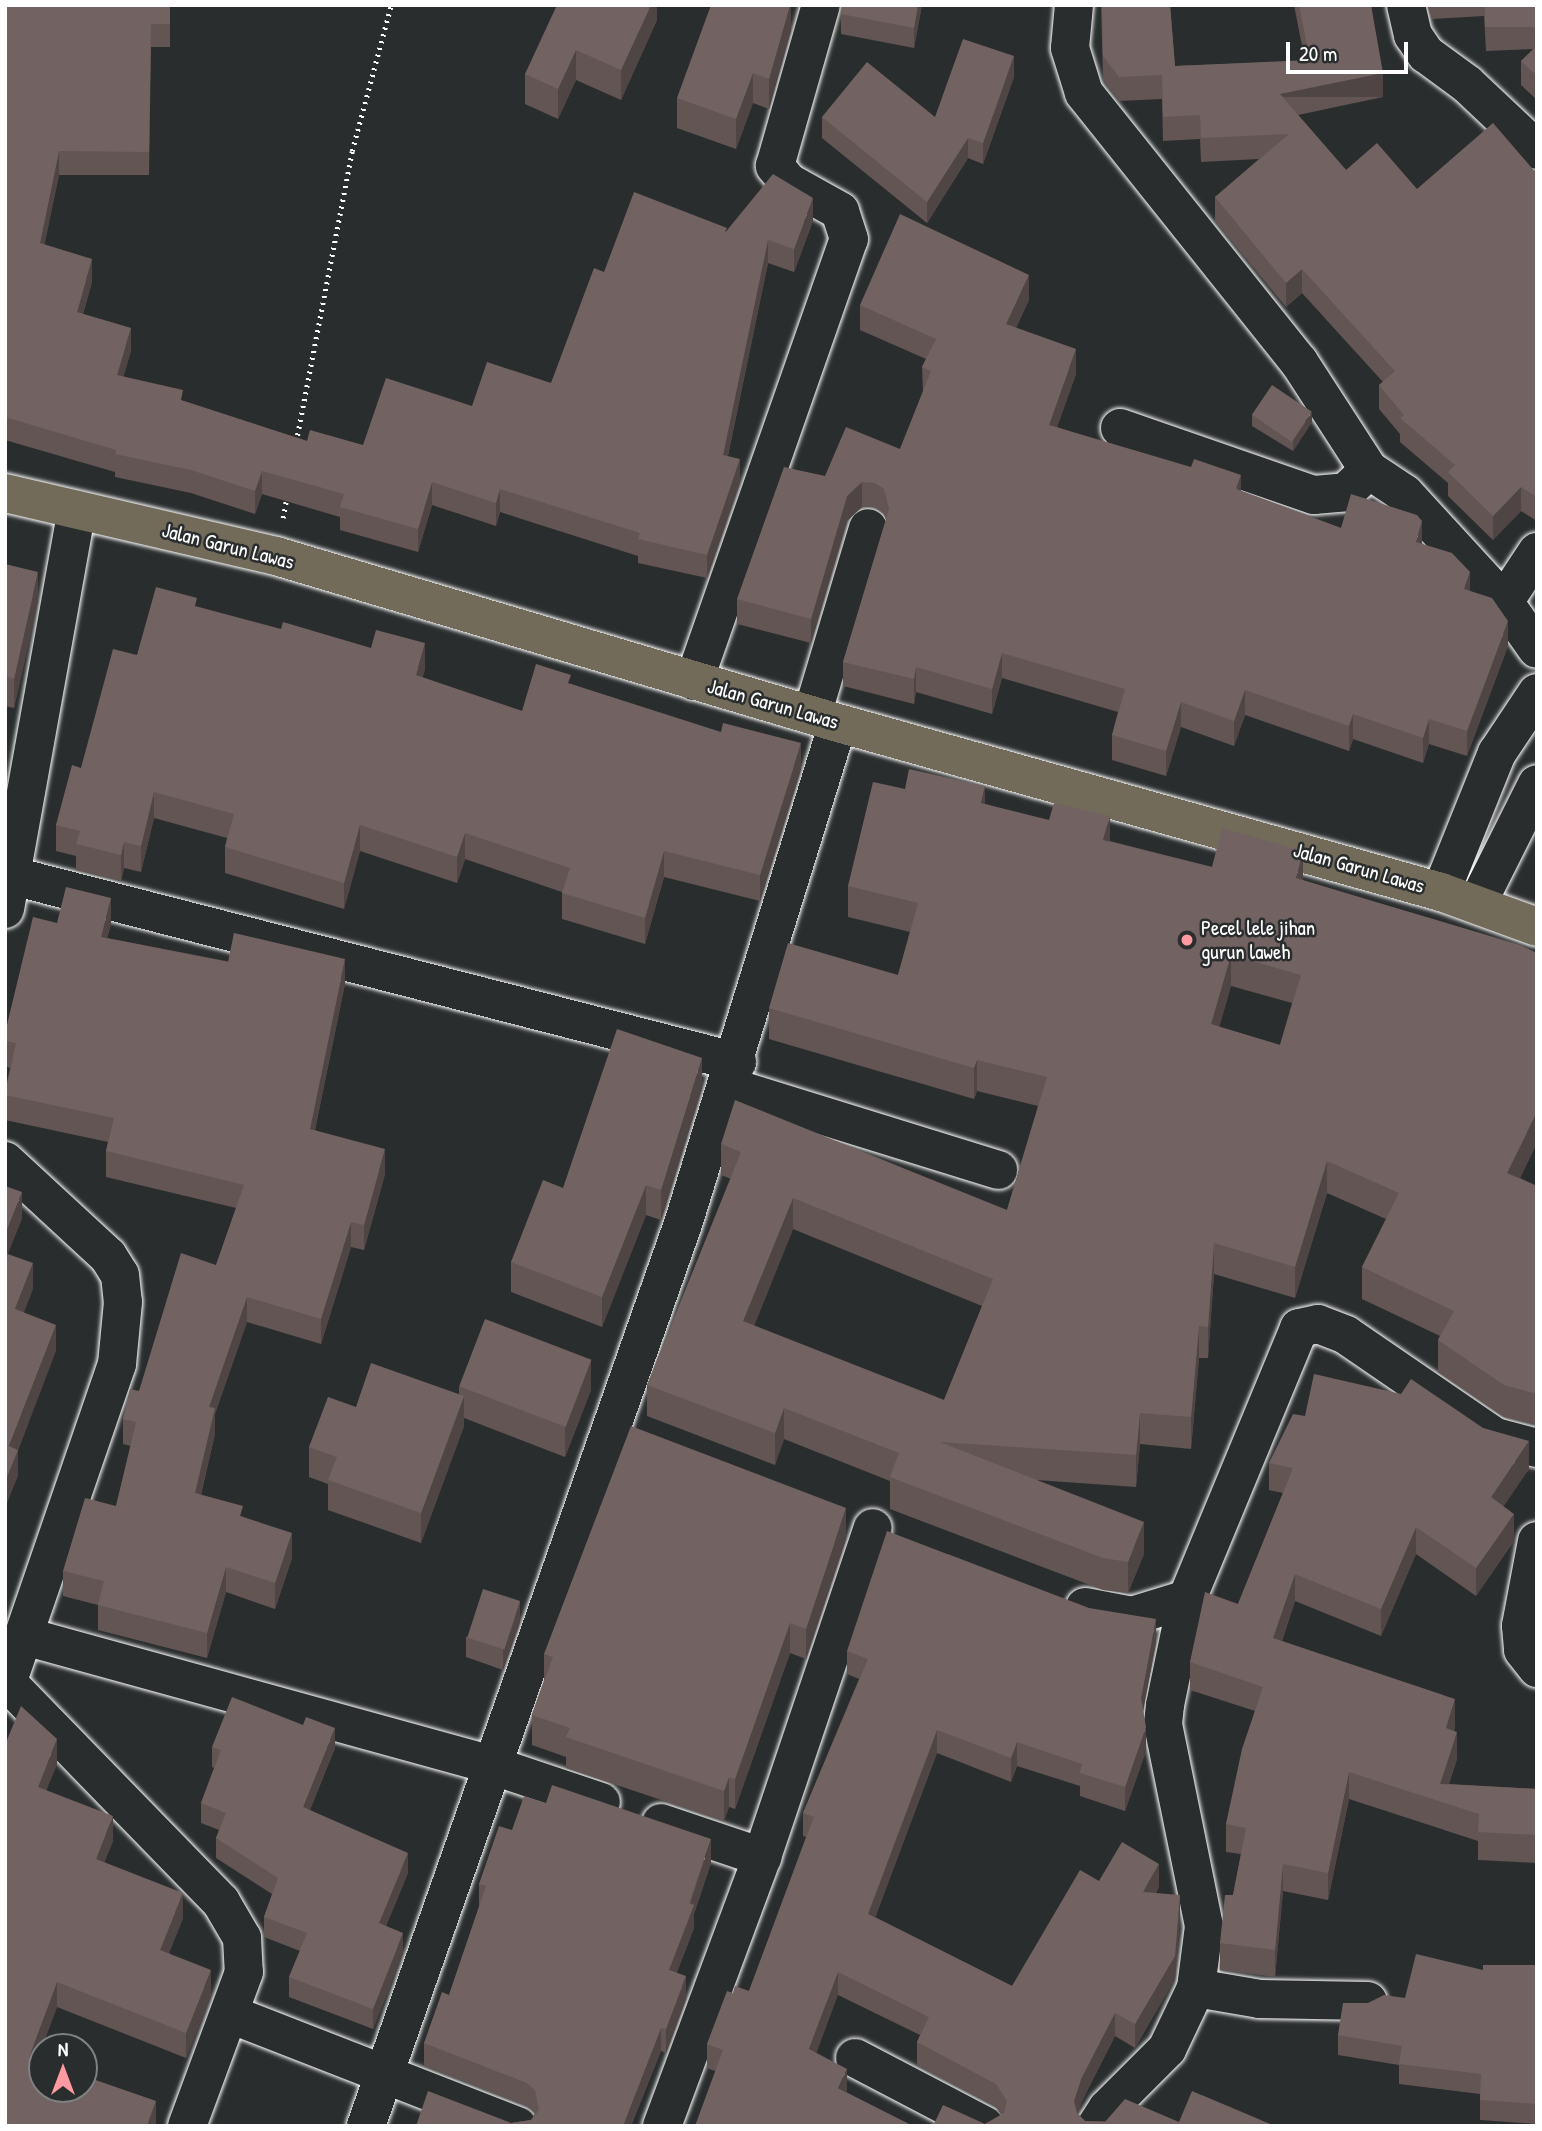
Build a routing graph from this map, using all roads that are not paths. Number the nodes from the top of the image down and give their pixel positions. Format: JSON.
{"nodes":[{"id":1,"x":821,"y":5,"type":"edge"},
{"id":2,"x":1074,"y":5,"type":"edge"},
{"id":3,"x":1406,"y":5,"type":"edge"},
{"id":4,"x":1537,"y":150,"type":"edge"},
{"id":5,"x":1121,"y":428,"type":"dead end"},
{"id":6,"x":1369,"y":470,"type":"junction"},
{"id":7,"x":5,"y":494,"type":"edge"},
{"id":8,"x":77,"y":510,"type":"junction"},
{"id":9,"x":868,"y":528,"type":"dead end"},
{"id":10,"x":1537,"y":552,"type":"edge"},
{"id":11,"x":1504,"y":602,"type":"junction"},
{"id":12,"x":1537,"y":649,"type":"edge"},
{"id":13,"x":694,"y":681,"type":"junction"},
{"id":14,"x":1537,"y":692,"type":"edge"},
{"id":15,"x":825,"y":719,"type":"junction"},
{"id":16,"x":1537,"y":784,"type":"edge"},
{"id":17,"x":7,"y":886,"type":"edge"},
{"id":18,"x":1441,"y":892,"type":"junction"},
{"id":19,"x":1477,"y":904,"type":"junction"},
{"id":20,"x":1537,"y":927,"type":"edge"},
{"id":21,"x":732,"y":1074,"type":"junction"},
{"id":22,"x":5,"y":1161,"type":"edge"},
{"id":23,"x":998,"y":1170,"type":"dead end"},
{"id":24,"x":612,"y":1426,"type":"junction"},
{"id":25,"x":652,"y":1441,"type":"edge"},
{"id":26,"x":1537,"y":1448,"type":"edge"},
{"id":27,"x":834,"y":1513,"type":"edge"},
{"id":28,"x":873,"y":1528,"type":"junction"},
{"id":29,"x":1537,"y":1541,"type":"edge"},
{"id":30,"x":911,"y":1542,"type":"edge"},
{"id":31,"x":1048,"y":1594,"type":"edge"},
{"id":32,"x":1187,"y":1599,"type":"junction"},
{"id":33,"x":21,"y":1610,"type":"edge"},
{"id":34,"x":1537,"y":1668,"type":"edge"},
{"id":35,"x":6,"y":1686,"type":"edge"},
{"id":36,"x":491,"y":1765,"type":"junction"},
{"id":37,"x":762,"y":1857,"type":"junction"},
{"id":38,"x":1196,"y":1988,"type":"junction"},
{"id":39,"x":1368,"y":2001,"type":"edge"},
{"id":40,"x":230,"y":2014,"type":"junction"},
{"id":41,"x":855,"y":2058,"type":"dead end"},
{"id":42,"x":383,"y":2073,"type":"junction"},
{"id":43,"x":187,"y":2126,"type":"edge"},
{"id":44,"x":366,"y":2126,"type":"edge"},
{"id":45,"x":518,"y":2126,"type":"edge"},
{"id":46,"x":662,"y":2126,"type":"edge"},
{"id":47,"x":985,"y":2126,"type":"edge"},
{"id":48,"x":1096,"y":2126,"type":"edge"}],
"edges":[{"from":1,"to":13,"type":"street"},
{"from":2,"to":6,"type":"street"},
{"from":3,"to":4,"type":"street"},
{"from":5,"to":6,"type":"street"},
{"from":6,"to":11,"type":"street"},
{"from":7,"to":8,"type":"main road","name":"Jalan Garun Lawas"},
{"from":8,"to":13,"type":"main road","name":"Jalan Garun Lawas"},
{"from":8,"to":17,"type":"street"},
{"from":9,"to":15,"type":"street"},
{"from":10,"to":11,"type":"street"},
{"from":11,"to":12,"type":"street"},
{"from":13,"to":15,"type":"main road","name":"Jalan Garun Lawas"},
{"from":14,"to":18,"type":"street"},
{"from":15,"to":18,"type":"main road","name":"Jalan Garun Lawas"},
{"from":15,"to":21,"type":"street"},
{"from":16,"to":19,"type":"street"},
{"from":17,"to":21,"type":"street"},
{"from":18,"to":19,"type":"main road","name":"Jalan Garun Lawas"},
{"from":19,"to":20,"type":"main road","name":"Jalan Garun Lawas"},
{"from":21,"to":23,"type":"street"},
{"from":21,"to":24,"type":"street"},
{"from":22,"to":33,"type":"street"},
{"from":24,"to":25,"type":"street"},
{"from":24,"to":36,"type":"street"},
{"from":26,"to":32,"type":"street"},
{"from":27,"to":28,"type":"street"},
{"from":28,"to":30,"type":"street"},
{"from":28,"to":37,"type":"street"},
{"from":29,"to":34,"type":"street"},
{"from":31,"to":32,"type":"street"},
{"from":32,"to":38,"type":"street"},
{"from":33,"to":35,"type":"street"},
{"from":33,"to":36,"type":"street"},
{"from":35,"to":40,"type":"street"},
{"from":36,"to":37,"type":"street"},
{"from":36,"to":42,"type":"street"},
{"from":37,"to":46,"type":"street"},
{"from":38,"to":39,"type":"street"},
{"from":38,"to":48,"type":"street"},
{"from":40,"to":42,"type":"street"},
{"from":40,"to":43,"type":"street"},
{"from":41,"to":47,"type":"street"},
{"from":42,"to":44,"type":"street"},
{"from":42,"to":45,"type":"street"}]}
